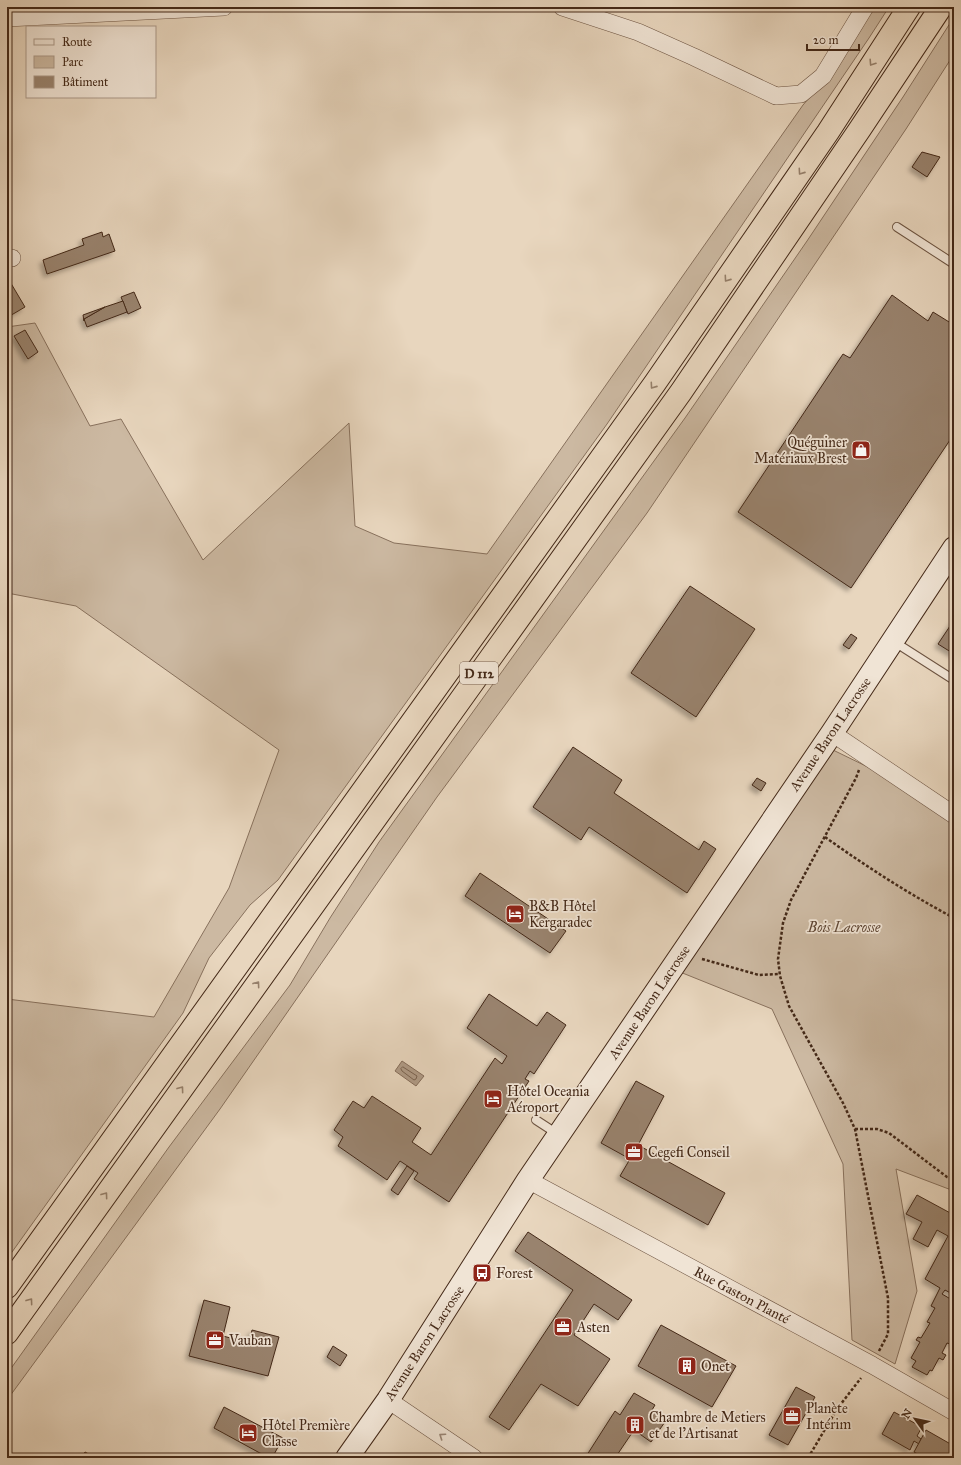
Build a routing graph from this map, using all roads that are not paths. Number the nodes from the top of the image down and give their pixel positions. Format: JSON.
{"nodes":[{"id":1,"x":224,"y":7,"type":"edge"},
{"id":2,"x":562,"y":7,"type":"edge"},
{"id":3,"x":865,"y":7,"type":"edge"},
{"id":4,"x":909,"y":7,"type":"edge"},
{"id":5,"x":941,"y":7,"type":"edge"},
{"id":6,"x":7,"y":18,"type":"edge"},
{"id":7,"x":897,"y":227,"type":"dead end"},
{"id":8,"x":954,"y":264,"type":"edge"},
{"id":9,"x":954,"y":548,"type":"edge"},
{"id":10,"x":893,"y":640,"type":"junction"},
{"id":11,"x":954,"y":680,"type":"edge"},
{"id":12,"x":832,"y":733,"type":"junction"},
{"id":13,"x":954,"y":815,"type":"edge"},
{"id":14,"x":536,"y":1120,"type":"dead end"},
{"id":15,"x":559,"y":1135,"type":"junction"},
{"id":16,"x":528,"y":1180,"type":"junction"},
{"id":17,"x":7,"y":1287,"type":"edge"},
{"id":18,"x":7,"y":1332,"type":"edge"},
{"id":19,"x":388,"y":1400,"type":"junction"},
{"id":20,"x":954,"y":1412,"type":"edge"},
{"id":21,"x":347,"y":1458,"type":"edge"},
{"id":22,"x":474,"y":1458,"type":"edge"}],
"edges":[{"from":1,"to":6,"type":"street"},
{"from":2,"to":3,"type":"street"},
{"from":4,"to":17,"type":"highway","number":"D 112","one_way":true},
{"from":18,"to":5,"type":"highway","number":"D 112","one_way":true},
{"from":7,"to":8,"type":"lane"},
{"from":9,"to":10,"type":"street","name":"Avenue Baron Lacrosse"},
{"from":10,"to":11,"type":"lane"},
{"from":10,"to":12,"type":"street","name":"Avenue Baron Lacrosse"},
{"from":12,"to":13,"type":"street"},
{"from":12,"to":15,"type":"street","name":"Avenue Baron Lacrosse"},
{"from":14,"to":15,"type":"lane"},
{"from":15,"to":16,"type":"street","name":"Avenue Baron Lacrosse"},
{"from":16,"to":19,"type":"street","name":"Avenue Baron Lacrosse"},
{"from":16,"to":20,"type":"street","name":"Rue Gaston Planté"},
{"from":19,"to":21,"type":"street","name":"Avenue Baron Lacrosse"},
{"from":22,"to":19,"type":"street","one_way":true}]}
